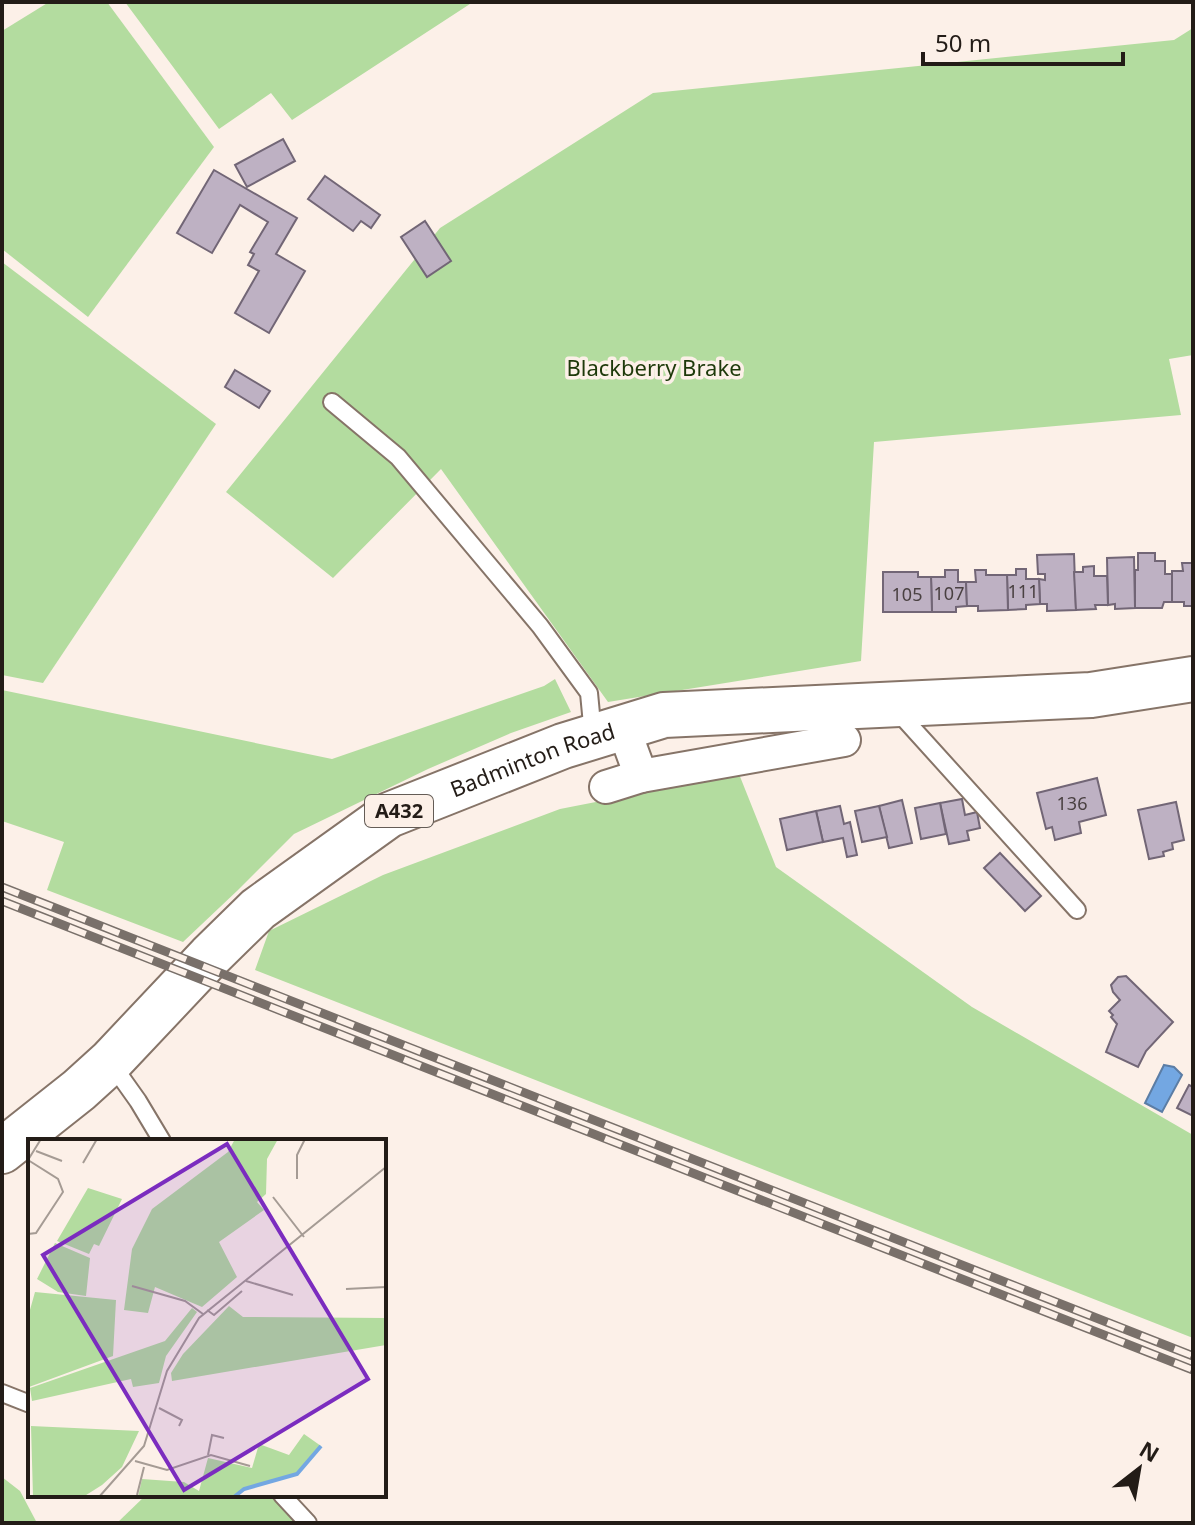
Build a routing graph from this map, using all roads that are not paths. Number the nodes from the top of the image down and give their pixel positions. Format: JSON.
{"nodes":[{"id":1,"x":332,"y":402,"type":"dead end"},
{"id":2,"x":1193,"y":679,"type":"edge"},
{"id":3,"x":892,"y":705,"type":"junction"},
{"id":4,"x":608,"y":732,"type":"junction"},
{"id":5,"x":844,"y":740,"type":"dead end"},
{"id":6,"x":641,"y":776,"type":"junction"},
{"id":7,"x":606,"y":787,"type":"dead end"},
{"id":8,"x":1077,"y":910,"type":"dead end"},
{"id":9,"x":111,"y":1061,"type":"junction"},
{"id":10,"x":161,"y":1139,"type":"edge"},
{"id":11,"x":2,"y":1151,"type":"edge"},
{"id":12,"x":2,"y":1393,"type":"edge"},
{"id":13,"x":28,"y":1403,"type":"edge"},
{"id":14,"x":284,"y":1497,"type":"edge"},
{"id":15,"x":308,"y":1523,"type":"edge"}],
"edges":[{"from":1,"to":4,"type":"lane"},
{"from":2,"to":3,"type":"main road","name":"Badminton Road","number":"A432"},
{"from":3,"to":4,"type":"main road","name":"Badminton Road","number":"A432"},
{"from":3,"to":8,"type":"lane"},
{"from":4,"to":6,"type":"street"},
{"from":4,"to":9,"type":"main road","name":"Badminton Road","number":"A432"},
{"from":5,"to":6,"type":"street"},
{"from":6,"to":7,"type":"street"},
{"from":9,"to":10,"type":"lane"},
{"from":9,"to":11,"type":"main road","name":"Badminton Road","number":"A432"},
{"from":12,"to":13,"type":"lane"},
{"from":14,"to":15,"type":"lane"}]}
